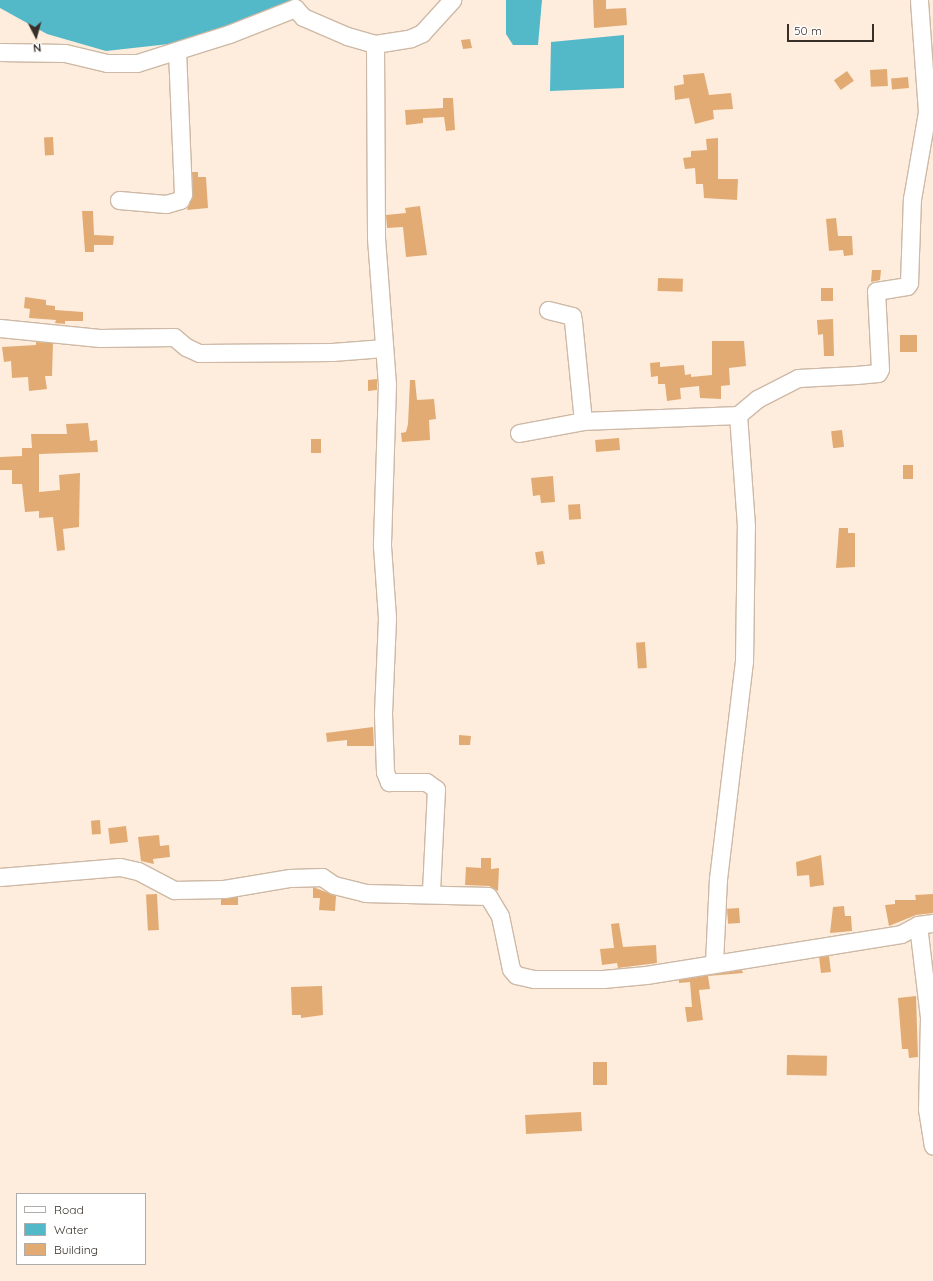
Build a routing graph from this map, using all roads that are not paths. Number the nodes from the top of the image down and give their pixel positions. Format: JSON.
{"nodes":[{"id":1,"x":452,"y":0,"type":"edge"},
{"id":2,"x":919,"y":0,"type":"edge"},
{"id":3,"x":375,"y":44,"type":"junction"},
{"id":4,"x":0,"y":52,"type":"edge"},
{"id":5,"x":177,"y":52,"type":"junction"},
{"id":6,"x":119,"y":200,"type":"dead end"},
{"id":7,"x":548,"y":310,"type":"dead end"},
{"id":8,"x":0,"y":328,"type":"edge"},
{"id":9,"x":384,"y":348,"type":"junction"},
{"id":10,"x":738,"y":415,"type":"junction"},
{"id":11,"x":582,"y":421,"type":"junction"},
{"id":12,"x":519,"y":433,"type":"dead end"},
{"id":13,"x":0,"y":877,"type":"edge"},
{"id":14,"x":431,"y":893,"type":"junction"},
{"id":15,"x":926,"y":924,"type":"edge"},
{"id":16,"x":714,"y":963,"type":"junction"},
{"id":17,"x":933,"y":1146,"type":"edge"}],
"edges":[{"from":1,"to":3,"type":"street"},
{"from":2,"to":10,"type":"street"},
{"from":3,"to":5,"type":"street"},
{"from":3,"to":9,"type":"street"},
{"from":4,"to":5,"type":"street"},
{"from":5,"to":6,"type":"street"},
{"from":7,"to":11,"type":"street"},
{"from":8,"to":9,"type":"street"},
{"from":9,"to":14,"type":"street"},
{"from":10,"to":11,"type":"street"},
{"from":10,"to":16,"type":"street"},
{"from":11,"to":12,"type":"street"},
{"from":13,"to":14,"type":"street"},
{"from":14,"to":16,"type":"street"},
{"from":15,"to":16,"type":"street"},
{"from":15,"to":17,"type":"street"}]}
